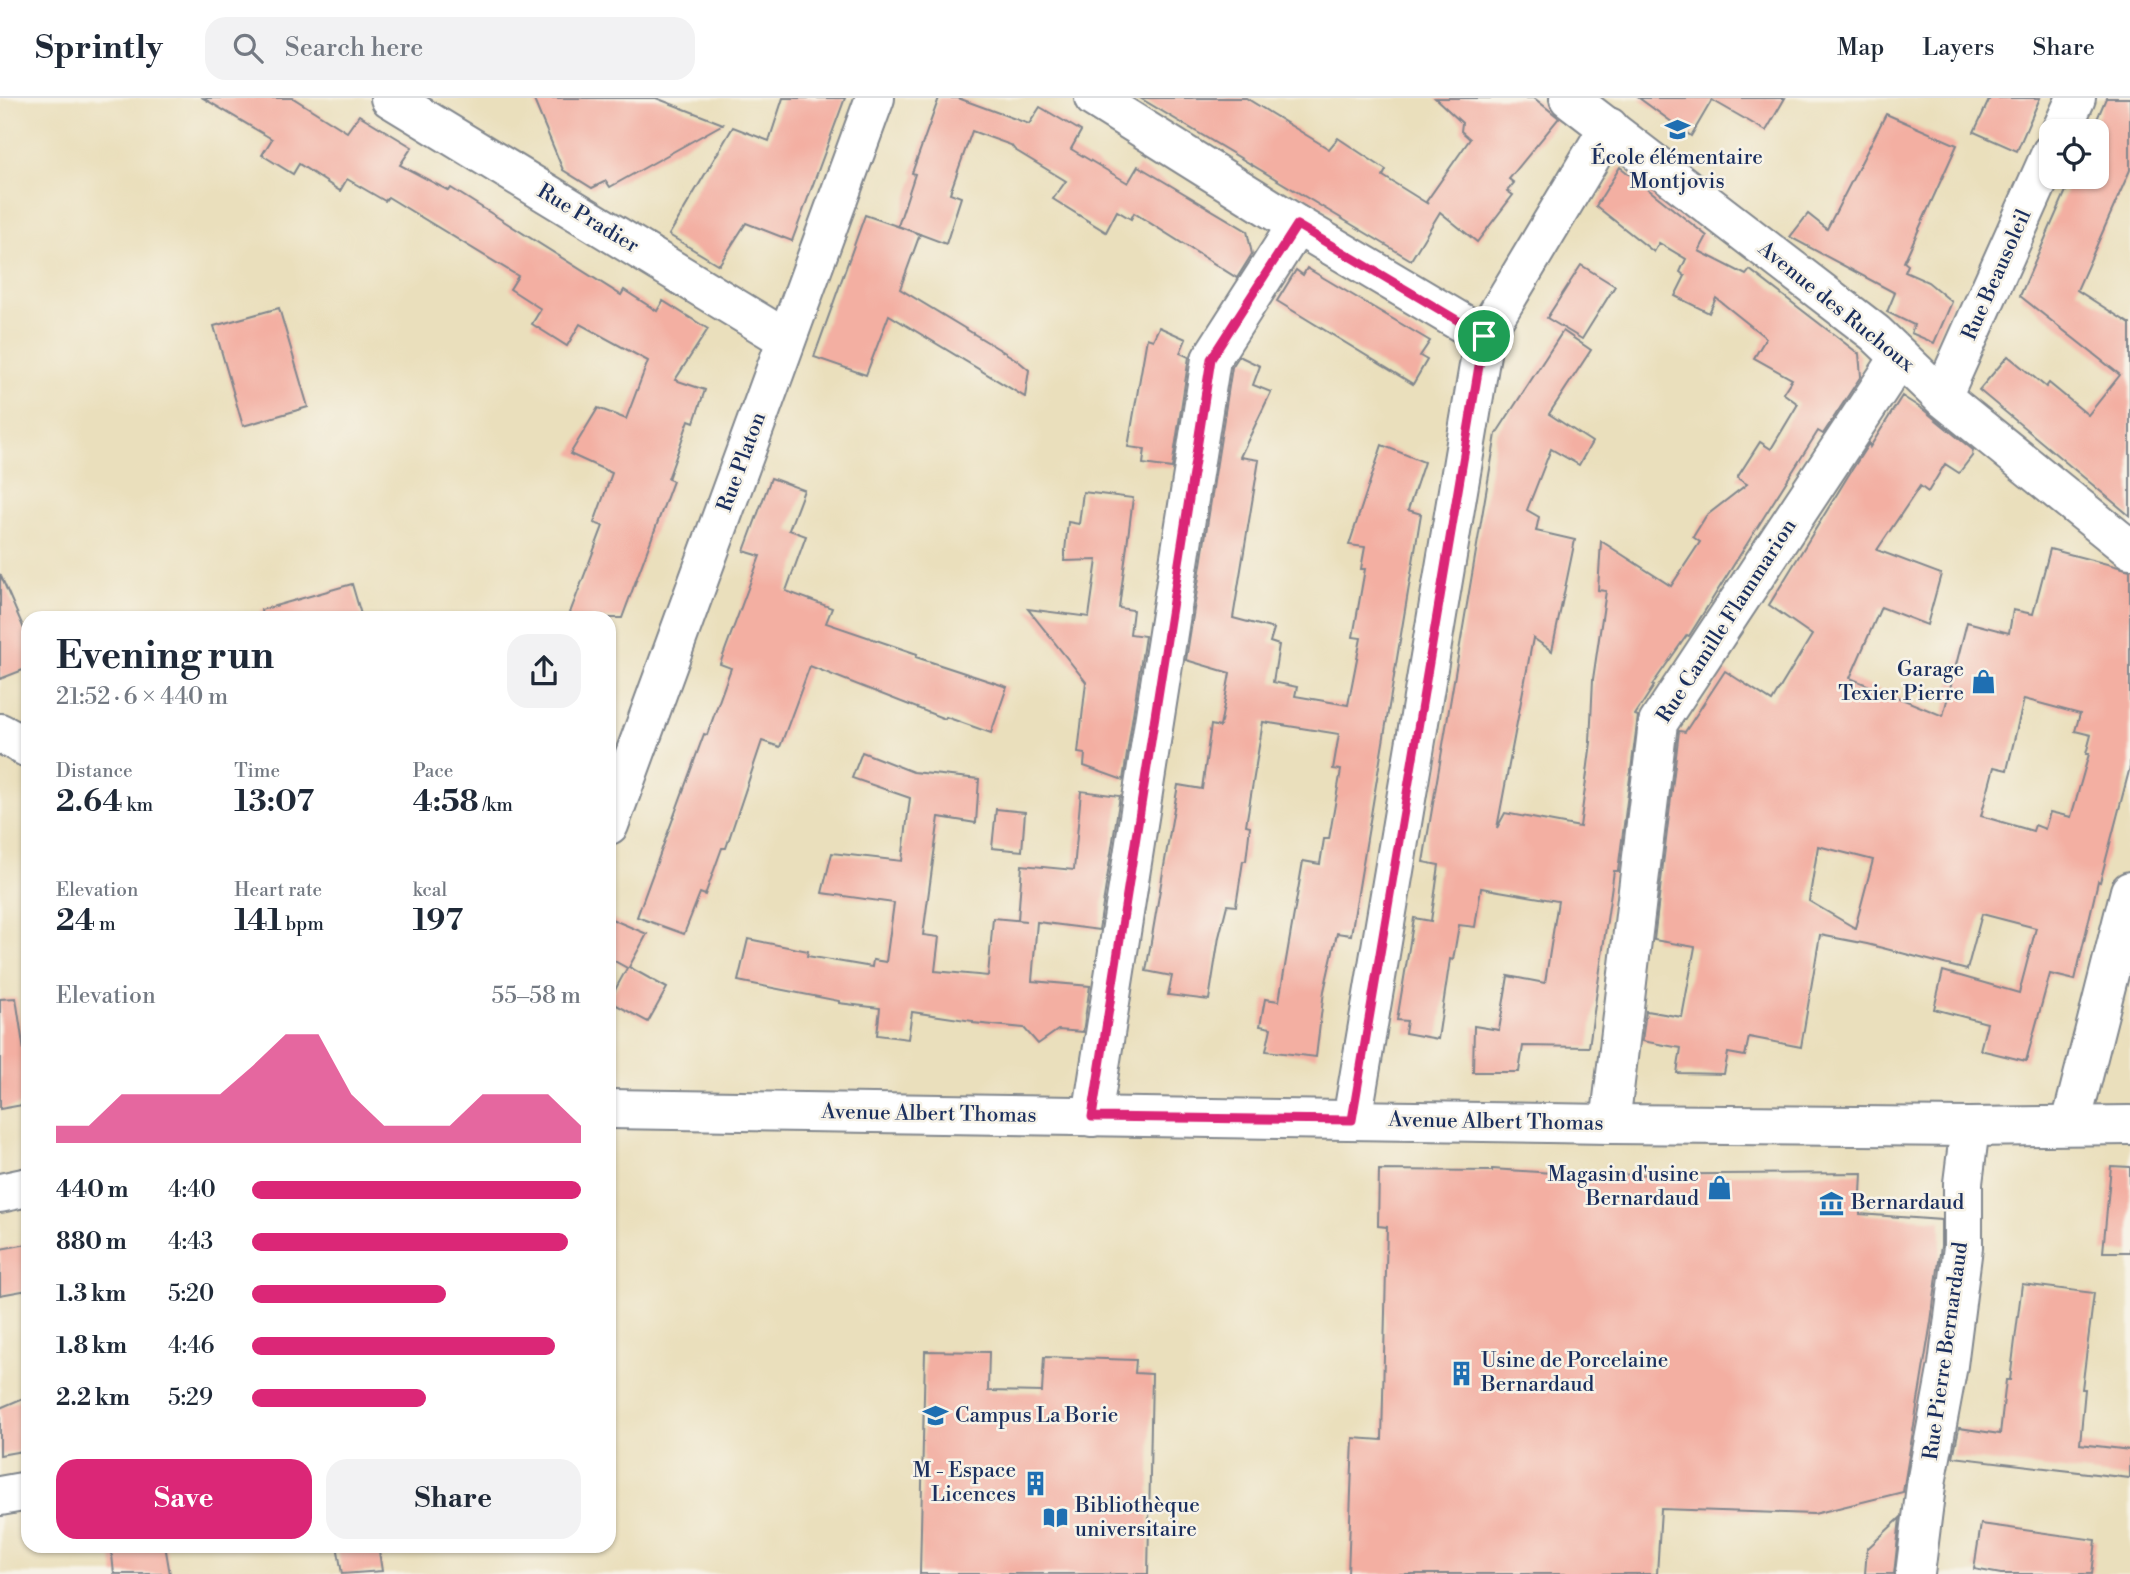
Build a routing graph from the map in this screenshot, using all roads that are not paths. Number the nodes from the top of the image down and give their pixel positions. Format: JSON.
{"nodes":[{"id":1,"x":390,"y":98,"type":"edge"},
{"id":2,"x":875,"y":98,"type":"edge"},
{"id":3,"x":1094,"y":98,"type":"edge"},
{"id":4,"x":1569,"y":98,"type":"edge"},
{"id":5,"x":2076,"y":98,"type":"edge"},
{"id":6,"x":2066,"y":119,"type":"edge"},
{"id":7,"x":1609,"y":127,"type":"junction"},
{"id":8,"x":2039,"y":180,"type":"edge"},
{"id":9,"x":1297,"y":225,"type":"junction"},
{"id":10,"x":1484,"y":336,"type":"junction"},
{"id":11,"x":786,"y":339,"type":"junction"},
{"id":12,"x":1900,"y":357,"type":"junction"},
{"id":13,"x":1942,"y":397,"type":"junction"},
{"id":14,"x":2130,"y":549,"type":"edge"},
{"id":15,"x":0,"y":733,"type":"edge"},
{"id":16,"x":21,"y":744,"type":"edge"},
{"id":17,"x":616,"y":806,"type":"edge"},
{"id":18,"x":2130,"y":891,"type":"edge"},
{"id":19,"x":616,"y":1110,"type":"edge"},
{"id":20,"x":1092,"y":1117,"type":"junction"},
{"id":21,"x":1352,"y":1120,"type":"junction"},
{"id":22,"x":1610,"y":1124,"type":"junction"},
{"id":23,"x":2071,"y":1124,"type":"junction"},
{"id":24,"x":2130,"y":1125,"type":"edge"},
{"id":25,"x":1970,"y":1127,"type":"junction"},
{"id":26,"x":21,"y":1188,"type":"edge"},
{"id":27,"x":0,"y":1193,"type":"edge"},
{"id":28,"x":21,"y":1492,"type":"edge"},
{"id":29,"x":0,"y":1496,"type":"edge"},
{"id":30,"x":1915,"y":1574,"type":"edge"}],
"edges":[{"from":1,"to":11,"type":"street","name":"Rue Pradier"},
{"from":2,"to":11,"type":"street","name":"Rue Platon"},
{"from":3,"to":9,"type":"street"},
{"from":4,"to":7,"type":"street","name":"Avenue des Ruchoux"},
{"from":5,"to":6,"type":"street"},
{"from":7,"to":10,"type":"street"},
{"from":7,"to":12,"type":"street","name":"Avenue des Ruchoux"},
{"from":8,"to":13,"type":"street","name":"Rue Beausoleil"},
{"from":9,"to":10,"type":"street"},
{"from":9,"to":20,"type":"street"},
{"from":10,"to":21,"type":"street"},
{"from":11,"to":17,"type":"street","name":"Rue Platon"},
{"from":12,"to":13,"type":"street","name":"Avenue des Ruchoux"},
{"from":12,"to":22,"type":"street","name":"Rue Camille Flammarion"},
{"from":13,"to":14,"type":"street","name":"Avenue des Ruchoux"},
{"from":15,"to":16,"type":"street"},
{"from":18,"to":23,"type":"street"},
{"from":19,"to":20,"type":"street","name":"Avenue Albert Thomas"},
{"from":20,"to":21,"type":"street","name":"Avenue Albert Thomas"},
{"from":21,"to":22,"type":"street","name":"Avenue Albert Thomas"},
{"from":22,"to":25,"type":"street","name":"Avenue Albert Thomas"},
{"from":23,"to":24,"type":"street","name":"Avenue Albert Thomas"},
{"from":23,"to":25,"type":"street","name":"Avenue Albert Thomas"},
{"from":25,"to":30,"type":"street","name":"Rue Pierre Bernardaud"},
{"from":26,"to":27,"type":"street"},
{"from":28,"to":29,"type":"street"}]}
